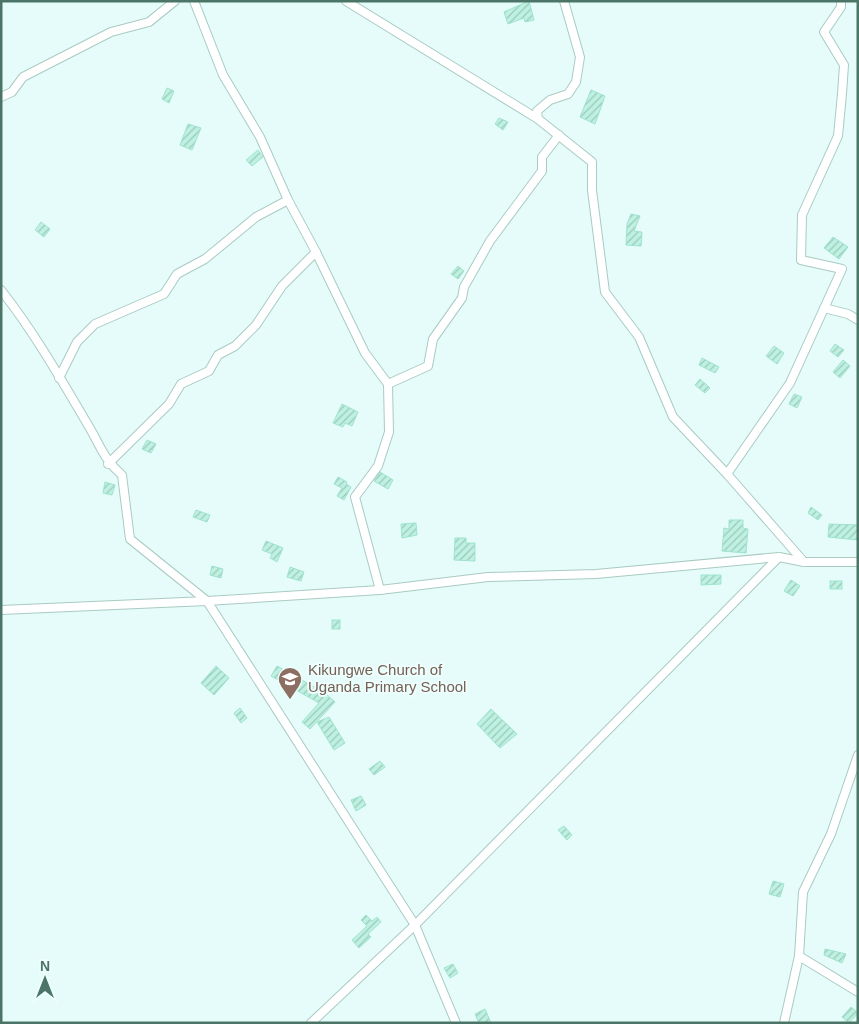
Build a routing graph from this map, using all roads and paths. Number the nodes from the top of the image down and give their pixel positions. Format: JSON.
{"nodes":[{"id":1,"x":175,"y":1,"type":"edge"},
{"id":2,"x":194,"y":1,"type":"edge"},
{"id":3,"x":346,"y":1,"type":"edge"},
{"id":4,"x":564,"y":1,"type":"edge"},
{"id":5,"x":840,"y":1,"type":"edge"},
{"id":6,"x":1,"y":97,"type":"edge"},
{"id":7,"x":538,"y":119,"type":"junction"},
{"id":8,"x":559,"y":134,"type":"junction"},
{"id":9,"x":288,"y":200,"type":"junction"},
{"id":10,"x":316,"y":252,"type":"junction"},
{"id":11,"x":1,"y":290,"type":"edge"},
{"id":12,"x":824,"y":308,"type":"junction"},
{"id":13,"x":858,"y":320,"type":"edge"},
{"id":14,"x":59,"y":378,"type":"junction"},
{"id":15,"x":388,"y":384,"type":"junction"},
{"id":16,"x":108,"y":464,"type":"junction"},
{"id":17,"x":727,"y":474,"type":"junction"},
{"id":18,"x":779,"y":557,"type":"junction"},
{"id":19,"x":804,"y":562,"type":"junction"},
{"id":20,"x":858,"y":562,"type":"edge"},
{"id":21,"x":380,"y":590,"type":"junction"},
{"id":22,"x":207,"y":601,"type":"junction"},
{"id":23,"x":1,"y":610,"type":"edge"},
{"id":24,"x":858,"y":755,"type":"edge"},
{"id":25,"x":415,"y":926,"type":"junction"},
{"id":26,"x":799,"y":956,"type":"junction"},
{"id":27,"x":858,"y":992,"type":"edge"},
{"id":28,"x":311,"y":1023,"type":"edge"},
{"id":29,"x":456,"y":1023,"type":"edge"},
{"id":30,"x":784,"y":1023,"type":"edge"}],
"edges":[{"from":1,"to":6,"type":"street"},
{"from":2,"to":9,"type":"street"},
{"from":3,"to":7,"type":"street"},
{"from":4,"to":7,"type":"street"},
{"from":5,"to":12,"type":"street"},
{"from":7,"to":8,"type":"street"},
{"from":8,"to":15,"type":"street"},
{"from":8,"to":17,"type":"street"},
{"from":9,"to":10,"type":"street"},
{"from":9,"to":14,"type":"street"},
{"from":10,"to":15,"type":"street"},
{"from":10,"to":16,"type":"street"},
{"from":11,"to":14,"type":"street"},
{"from":12,"to":13,"type":"street"},
{"from":12,"to":17,"type":"street"},
{"from":14,"to":16,"type":"street"},
{"from":15,"to":21,"type":"street"},
{"from":16,"to":22,"type":"street"},
{"from":17,"to":19,"type":"street"},
{"from":18,"to":19,"type":"street"},
{"from":18,"to":21,"type":"street"},
{"from":18,"to":25,"type":"street"},
{"from":19,"to":20,"type":"street"},
{"from":21,"to":22,"type":"street"},
{"from":22,"to":23,"type":"street"},
{"from":22,"to":25,"type":"street"},
{"from":24,"to":26,"type":"street"},
{"from":25,"to":28,"type":"street"},
{"from":25,"to":29,"type":"street"},
{"from":26,"to":27,"type":"street"},
{"from":26,"to":30,"type":"street"}]}
